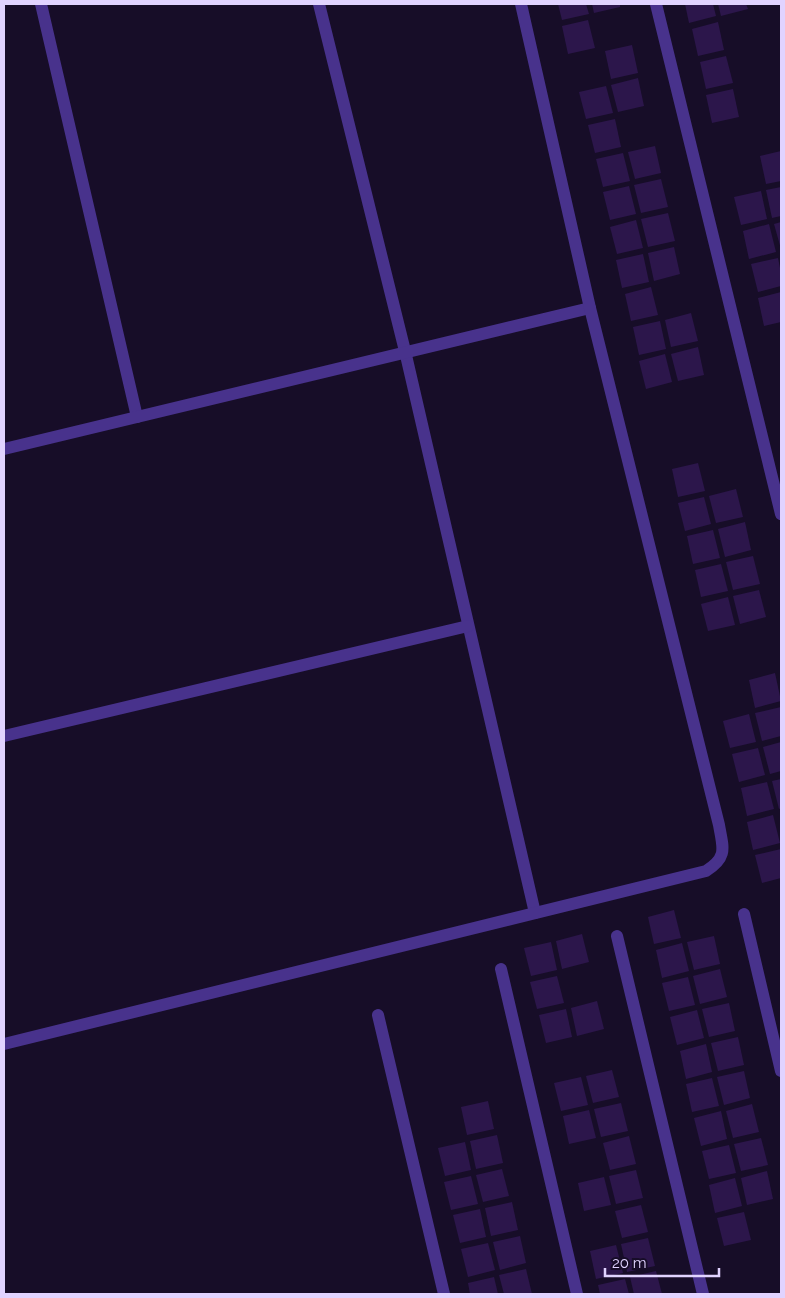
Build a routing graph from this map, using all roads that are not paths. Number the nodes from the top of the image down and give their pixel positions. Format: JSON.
{"nodes":[{"id":1,"x":41,"y":4,"type":"edge"},
{"id":2,"x":319,"y":4,"type":"edge"},
{"id":3,"x":521,"y":4,"type":"edge"},
{"id":4,"x":656,"y":4,"type":"edge"},
{"id":5,"x":590,"y":308,"type":"junction"},
{"id":6,"x":404,"y":352,"type":"junction"},
{"id":7,"x":137,"y":417,"type":"junction"},
{"id":8,"x":4,"y":449,"type":"edge"},
{"id":9,"x":781,"y":514,"type":"edge"},
{"id":10,"x":468,"y":626,"type":"junction"},
{"id":11,"x":4,"y":736,"type":"edge"},
{"id":12,"x":535,"y":913,"type":"junction"},
{"id":13,"x":744,"y":914,"type":"dead end"},
{"id":14,"x":617,"y":936,"type":"dead end"},
{"id":15,"x":500,"y":969,"type":"dead end"},
{"id":16,"x":378,"y":1015,"type":"dead end"},
{"id":17,"x":4,"y":1044,"type":"edge"},
{"id":18,"x":781,"y":1071,"type":"edge"},
{"id":19,"x":444,"y":1294,"type":"edge"},
{"id":20,"x":577,"y":1294,"type":"edge"},
{"id":21,"x":704,"y":1294,"type":"edge"}],
"edges":[{"from":1,"to":7,"type":"street"},
{"from":2,"to":6,"type":"street"},
{"from":3,"to":5,"type":"street"},
{"from":4,"to":9,"type":"street"},
{"from":5,"to":6,"type":"street"},
{"from":5,"to":12,"type":"street"},
{"from":6,"to":7,"type":"street"},
{"from":6,"to":10,"type":"street"},
{"from":7,"to":8,"type":"street"},
{"from":10,"to":11,"type":"street"},
{"from":10,"to":12,"type":"street"},
{"from":12,"to":17,"type":"street"},
{"from":13,"to":18,"type":"street"},
{"from":14,"to":21,"type":"street"},
{"from":15,"to":20,"type":"street"},
{"from":16,"to":19,"type":"street"}]}
